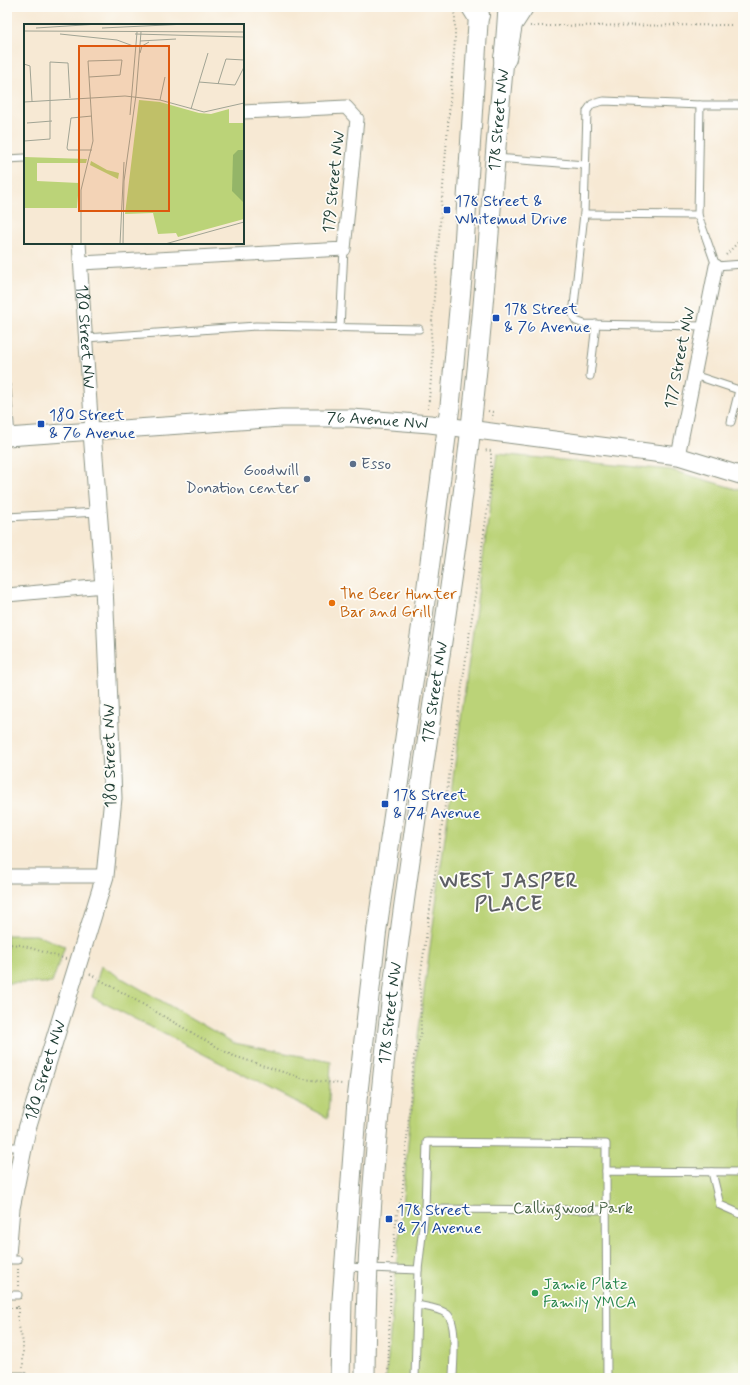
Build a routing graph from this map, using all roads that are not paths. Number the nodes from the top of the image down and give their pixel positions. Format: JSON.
{"nodes":[{"id":1,"x":508,"y":7,"type":"edge"},
{"id":2,"x":477,"y":10,"type":"edge"},
{"id":3,"x":523,"y":16,"type":"edge"},
{"id":4,"x":505,"y":58,"type":"junction"},
{"id":5,"x":700,"y":105,"type":"junction"},
{"id":6,"x":743,"y":105,"type":"edge"},
{"id":7,"x":244,"y":112,"type":"edge"},
{"id":8,"x":24,"y":158,"type":"edge"},
{"id":9,"x":495,"y":158,"type":"junction"},
{"id":10,"x":7,"y":159,"type":"edge"},
{"id":11,"x":585,"y":165,"type":"junction"},
{"id":12,"x":584,"y":214,"type":"junction"},
{"id":13,"x":698,"y":215,"type":"junction"},
{"id":14,"x":79,"y":244,"type":"edge"},
{"id":15,"x":344,"y":249,"type":"junction"},
{"id":16,"x":81,"y":263,"type":"junction"},
{"id":17,"x":743,"y":264,"type":"edge"},
{"id":18,"x":716,"y":266,"type":"junction"},
{"id":19,"x":596,"y":324,"type":"junction"},
{"id":20,"x":704,"y":326,"type":"junction"},
{"id":21,"x":340,"y":328,"type":"junction"},
{"id":22,"x":419,"y":329,"type":"dead end"},
{"id":23,"x":86,"y":338,"type":"junction"},
{"id":24,"x":694,"y":375,"type":"junction"},
{"id":25,"x":590,"y":376,"type":"dead end"},
{"id":26,"x":7,"y":387,"type":"edge"},
{"id":27,"x":731,"y":422,"type":"dead end"},
{"id":28,"x":448,"y":426,"type":"junction"},
{"id":29,"x":470,"y":429,"type":"junction"},
{"id":30,"x":92,"y":432,"type":"junction"},
{"id":31,"x":9,"y":436,"type":"edge"},
{"id":32,"x":678,"y":456,"type":"junction"},
{"id":33,"x":743,"y":476,"type":"edge"},
{"id":34,"x":98,"y":512,"type":"junction"},
{"id":35,"x":7,"y":517,"type":"edge"},
{"id":36,"x":104,"y":586,"type":"junction"},
{"id":37,"x":7,"y":595,"type":"edge"},
{"id":38,"x":7,"y":876,"type":"edge"},
{"id":39,"x":105,"y":876,"type":"junction"},
{"id":40,"x":377,"y":928,"type":"junction"},
{"id":41,"x":400,"y":931,"type":"junction"},
{"id":42,"x":15,"y":1147,"type":"edge"},
{"id":43,"x":606,"y":1171,"type":"junction"},
{"id":44,"x":712,"y":1172,"type":"junction"},
{"id":45,"x":743,"y":1172,"type":"edge"},
{"id":46,"x":425,"y":1209,"type":"junction"},
{"id":47,"x":606,"y":1210,"type":"junction"},
{"id":48,"x":743,"y":1215,"type":"edge"},
{"id":49,"x":13,"y":1258,"type":"edge"},
{"id":50,"x":7,"y":1260,"type":"edge"},
{"id":51,"x":344,"y":1267,"type":"junction"},
{"id":52,"x":367,"y":1268,"type":"junction"},
{"id":53,"x":418,"y":1270,"type":"junction"},
{"id":54,"x":7,"y":1295,"type":"edge"},
{"id":55,"x":18,"y":1295,"type":"dead end"},
{"id":56,"x":417,"y":1305,"type":"junction"},
{"id":57,"x":7,"y":1376,"type":"edge"},
{"id":58,"x":23,"y":1376,"type":"road end"},
{"id":59,"x":340,"y":1378,"type":"edge"},
{"id":60,"x":365,"y":1378,"type":"edge"},
{"id":61,"x":415,"y":1378,"type":"edge"},
{"id":62,"x":453,"y":1378,"type":"edge"},
{"id":63,"x":607,"y":1378,"type":"edge"}],
"edges":[{"from":1,"to":4,"type":"main road","name":"178 Street NW"},
{"from":2,"to":28,"type":"main road","name":"178 Street NW"},
{"from":3,"to":4,"type":"highway"},
{"from":4,"to":9,"type":"main road","name":"178 Street NW"},
{"from":5,"to":6,"type":"lane"},
{"from":5,"to":11,"type":"lane"},
{"from":5,"to":13,"type":"lane"},
{"from":7,"to":15,"type":"street","name":"179 Street NW"},
{"from":8,"to":10,"type":"lane"},
{"from":9,"to":11,"type":"lane"},
{"from":9,"to":29,"type":"main road","name":"178 Street NW"},
{"from":11,"to":12,"type":"lane"},
{"from":12,"to":13,"type":"lane"},
{"from":12,"to":19,"type":"lane"},
{"from":13,"to":18,"type":"lane"},
{"from":14,"to":16,"type":"street","name":"180 Street NW"},
{"from":15,"to":16,"type":"street"},
{"from":15,"to":21,"type":"lane"},
{"from":16,"to":23,"type":"street","name":"180 Street NW"},
{"from":17,"to":18,"type":"lane"},
{"from":18,"to":20,"type":"street","name":"177 Street NW"},
{"from":19,"to":20,"type":"lane"},
{"from":19,"to":25,"type":"lane"},
{"from":20,"to":24,"type":"street","name":"177 Street NW"},
{"from":21,"to":22,"type":"lane"},
{"from":21,"to":23,"type":"lane"},
{"from":23,"to":30,"type":"street","name":"180 Street NW"},
{"from":24,"to":27,"type":"lane"},
{"from":24,"to":32,"type":"street","name":"177 Street NW"},
{"from":26,"to":31,"type":"lane"},
{"from":28,"to":29,"type":"street","name":"76 Avenue NW"},
{"from":28,"to":30,"type":"street","name":"76 Avenue NW"},
{"from":28,"to":40,"type":"main road","name":"178 Street NW"},
{"from":29,"to":32,"type":"street","name":"76 Avenue NW"},
{"from":29,"to":41,"type":"main road","name":"178 Street NW"},
{"from":30,"to":31,"type":"street","name":"76 Avenue NW"},
{"from":30,"to":34,"type":"street","name":"180 Street NW"},
{"from":32,"to":33,"type":"street","name":"76 Avenue NW"},
{"from":34,"to":35,"type":"lane"},
{"from":34,"to":36,"type":"street","name":"180 Street NW"},
{"from":36,"to":37,"type":"street"},
{"from":36,"to":39,"type":"street","name":"180 Street NW"},
{"from":38,"to":39,"type":"street"},
{"from":39,"to":42,"type":"street","name":"180 Street NW"},
{"from":40,"to":41,"type":"main road"},
{"from":40,"to":51,"type":"main road","name":"178 Street NW"},
{"from":41,"to":52,"type":"main road","name":"178 Street NW"},
{"from":42,"to":49,"type":"street","name":"180 Street NW"},
{"from":43,"to":44,"type":"lane"},
{"from":43,"to":46,"type":"lane"},
{"from":43,"to":47,"type":"lane"},
{"from":44,"to":45,"type":"lane"},
{"from":44,"to":48,"type":"lane"},
{"from":46,"to":47,"type":"lane"},
{"from":46,"to":53,"type":"lane"},
{"from":47,"to":63,"type":"lane"},
{"from":49,"to":50,"type":"lane"},
{"from":51,"to":52,"type":"lane"},
{"from":51,"to":59,"type":"main road","name":"178 Street NW"},
{"from":52,"to":53,"type":"lane"},
{"from":52,"to":60,"type":"main road","name":"178 Street NW"},
{"from":53,"to":56,"type":"lane"},
{"from":54,"to":55,"type":"lane"},
{"from":56,"to":61,"type":"lane"},
{"from":56,"to":62,"type":"lane"},
{"from":57,"to":58,"type":"lane"}]}
